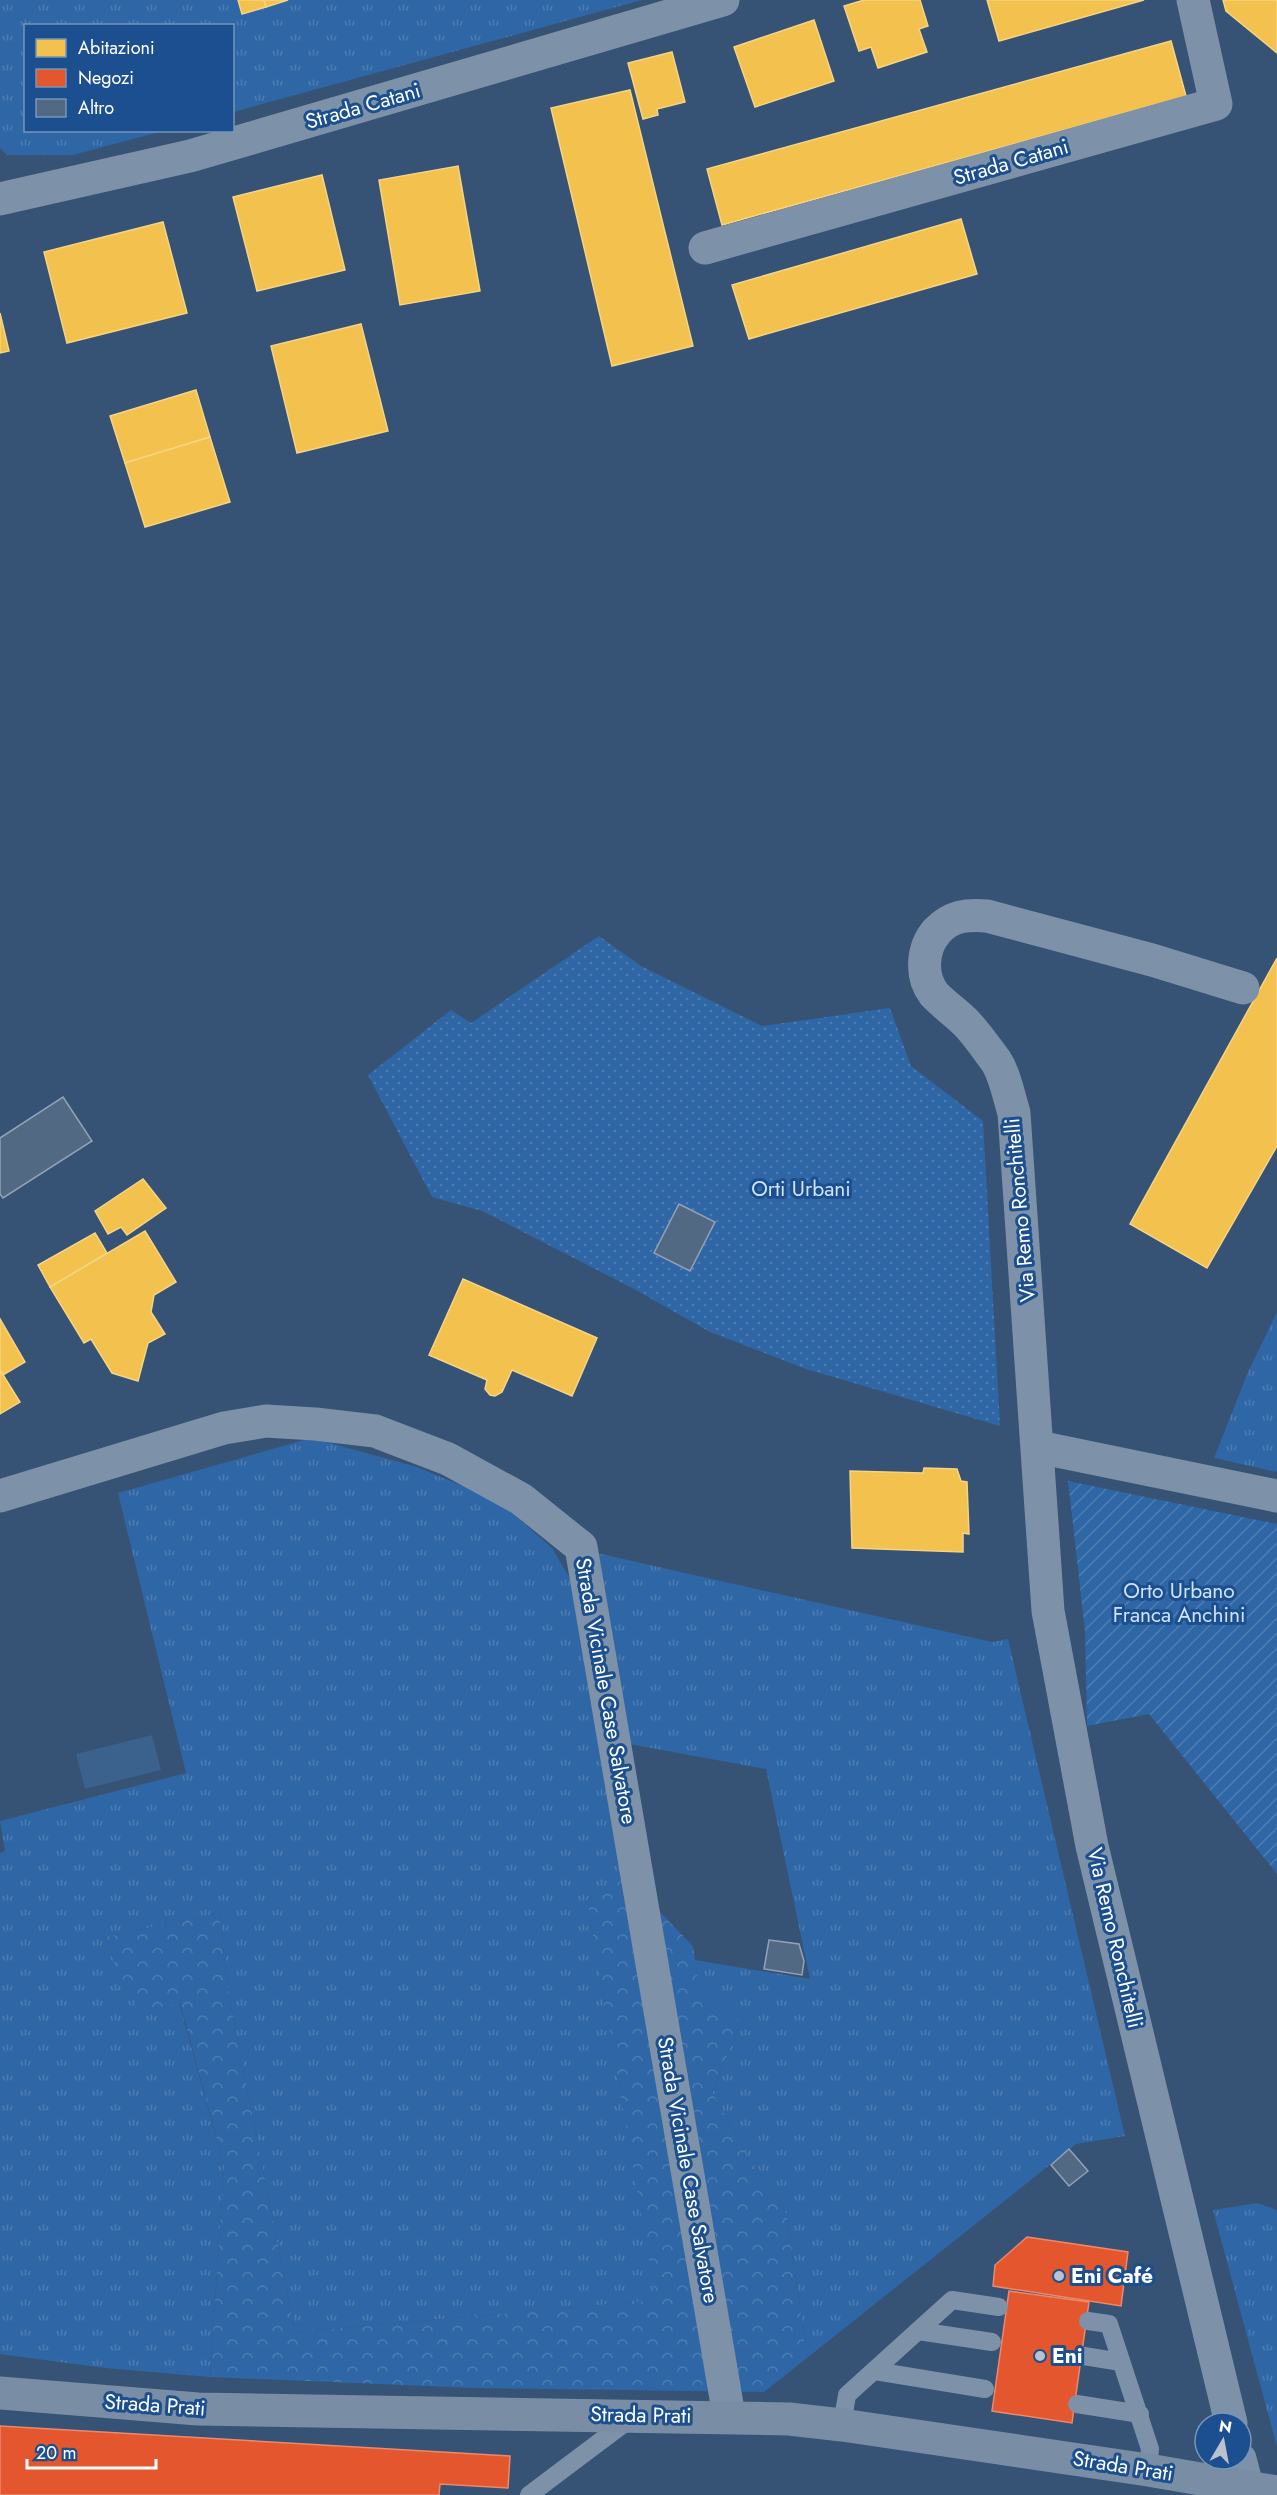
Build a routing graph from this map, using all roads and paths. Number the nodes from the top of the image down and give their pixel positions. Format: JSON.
{"nodes":[{"id":1,"x":723,"y":0,"type":"edge"},
{"id":2,"x":1193,"y":0,"type":"edge"},
{"id":3,"x":0,"y":199,"type":"edge"},
{"id":4,"x":705,"y":248,"type":"dead end"},
{"id":5,"x":1243,"y":988,"type":"dead end"},
{"id":6,"x":1038,"y":1447,"type":"junction"},
{"id":7,"x":0,"y":1496,"type":"edge"},
{"id":8,"x":1277,"y":1496,"type":"edge"},
{"id":9,"x":999,"y":2307,"type":"dead end"},
{"id":10,"x":1088,"y":2321,"type":"dead end"},
{"id":11,"x":918,"y":2331,"type":"junction"},
{"id":12,"x":992,"y":2342,"type":"dead end"},
{"id":13,"x":1084,"y":2356,"type":"dead end"},
{"id":14,"x":1121,"y":2362,"type":"junction"},
{"id":15,"x":875,"y":2371,"type":"junction"},
{"id":16,"x":985,"y":2389,"type":"dead end"},
{"id":17,"x":0,"y":2393,"type":"edge"},
{"id":18,"x":1077,"y":2404,"type":"dead end"},
{"id":19,"x":1229,"y":2411,"type":"edge"},
{"id":20,"x":1140,"y":2414,"type":"junction"},
{"id":21,"x":634,"y":2416,"type":"junction"},
{"id":22,"x":729,"y":2416,"type":"junction"},
{"id":23,"x":842,"y":2424,"type":"junction"},
{"id":24,"x":1148,"y":2470,"type":"junction"},
{"id":25,"x":1252,"y":2483,"type":"edge"},
{"id":26,"x":529,"y":2495,"type":"edge"}],
"edges":[{"from":1,"to":3,"type":"street","name":"Strada Catani"},
{"from":2,"to":4,"type":"street","name":"Strada Catani"},
{"from":5,"to":6,"type":"street","name":"Via Remo Ronchitelli"},
{"from":6,"to":8,"type":"street"},
{"from":6,"to":19,"type":"street","name":"Via Remo Ronchitelli"},
{"from":7,"to":22,"type":"street","name":"Strada Vicinale Case Salvatore"},
{"from":9,"to":11,"type":"lane"},
{"from":10,"to":14,"type":"lane"},
{"from":11,"to":12,"type":"lane"},
{"from":11,"to":15,"type":"lane"},
{"from":13,"to":14,"type":"lane"},
{"from":14,"to":20,"type":"lane"},
{"from":15,"to":16,"type":"lane"},
{"from":15,"to":23,"type":"lane"},
{"from":17,"to":21,"type":"street","name":"Strada Prati"},
{"from":18,"to":20,"type":"lane"},
{"from":20,"to":24,"type":"lane"},
{"from":21,"to":22,"type":"street","name":"Strada Prati"},
{"from":21,"to":26,"type":"lane"},
{"from":22,"to":23,"type":"street","name":"Strada Prati"},
{"from":23,"to":24,"type":"street","name":"Strada Prati"},
{"from":24,"to":25,"type":"street","name":"Strada Prati"}]}
